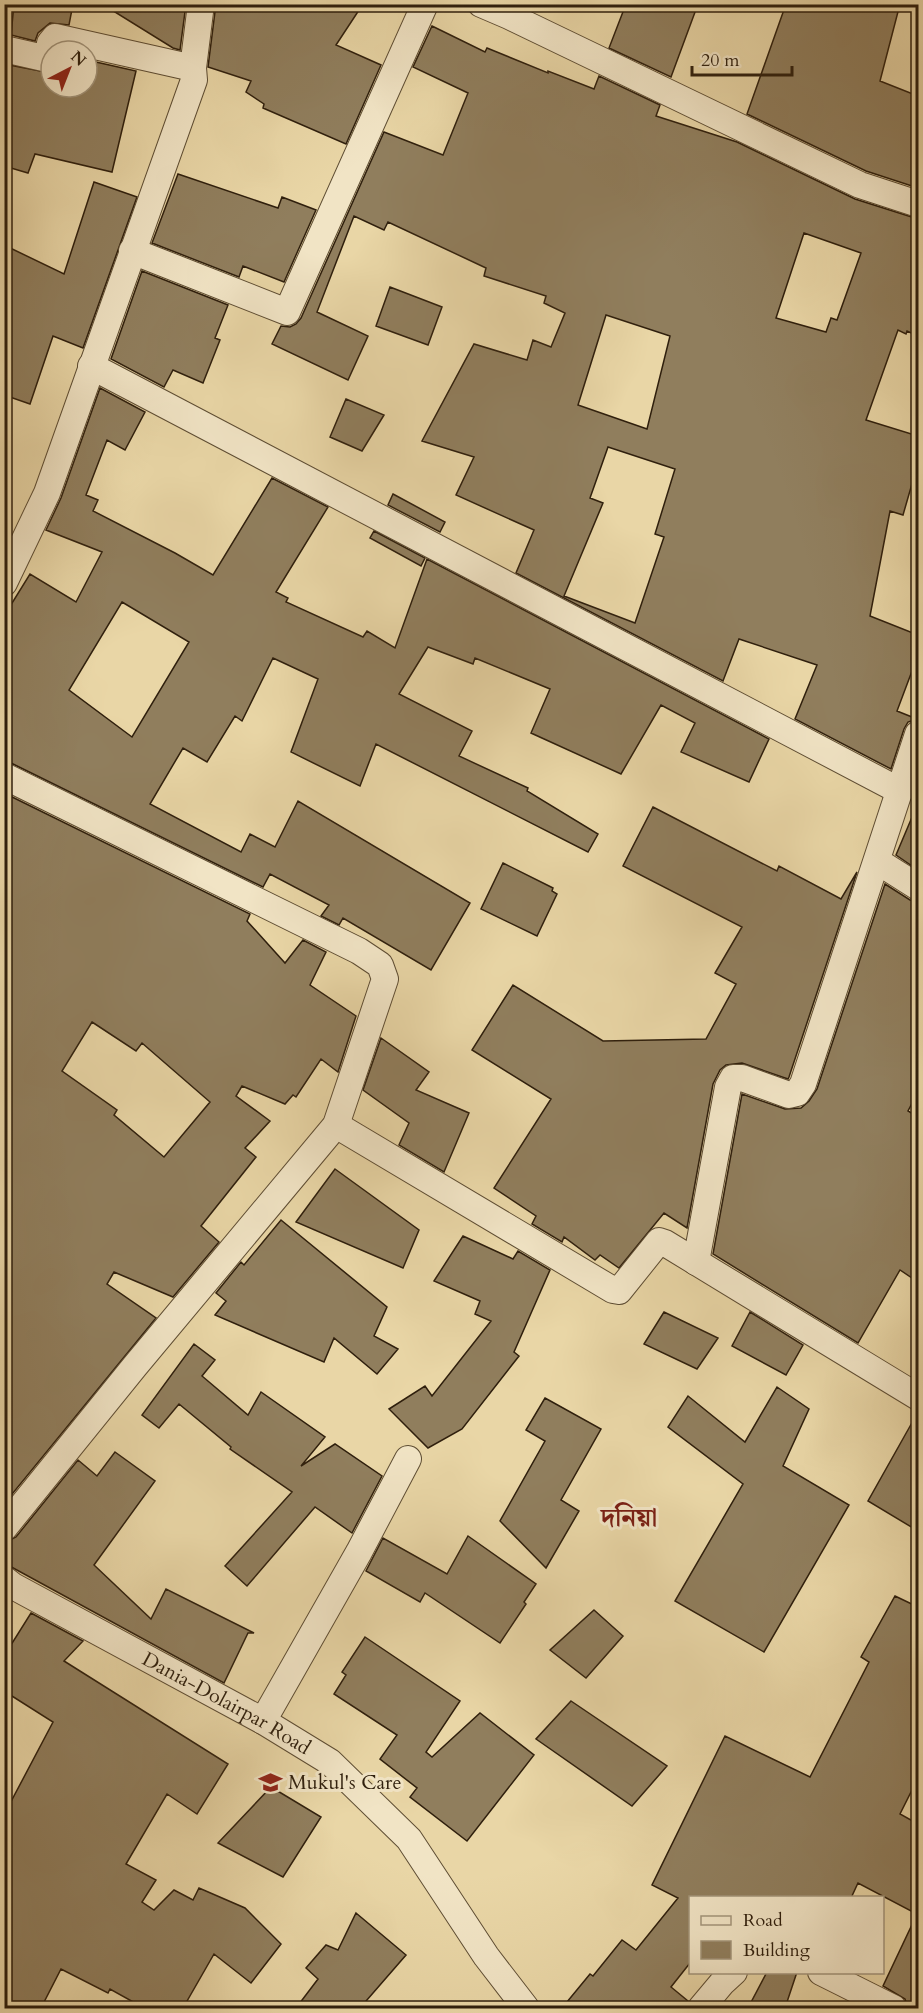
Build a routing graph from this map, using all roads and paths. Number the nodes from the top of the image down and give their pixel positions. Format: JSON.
{"nodes":[{"id":1,"x":201,"y":4,"type":"edge"},
{"id":2,"x":425,"y":4,"type":"edge"},
{"id":3,"x":481,"y":4,"type":"edge"},
{"id":4,"x":512,"y":10,"type":"edge"},
{"id":5,"x":4,"y":49,"type":"edge"},
{"id":6,"x":193,"y":68,"type":"junction"},
{"id":7,"x":918,"y":204,"type":"edge"},
{"id":8,"x":132,"y":251,"type":"junction"},
{"id":9,"x":91,"y":366,"type":"junction"},
{"id":10,"x":4,"y":583,"type":"edge"},
{"id":11,"x":918,"y":734,"type":"edge"},
{"id":12,"x":4,"y":776,"type":"edge"},
{"id":13,"x":900,"y":791,"type":"junction"},
{"id":14,"x":877,"y":861,"type":"junction"},
{"id":15,"x":918,"y":887,"type":"edge"},
{"id":16,"x":336,"y":1125,"type":"junction"},
{"id":17,"x":696,"y":1262,"type":"junction"},
{"id":18,"x":918,"y":1397,"type":"edge"},
{"id":19,"x":408,"y":1460,"type":"dead end"},
{"id":20,"x":4,"y":1528,"type":"edge"},
{"id":21,"x":7,"y":1591,"type":"edge"},
{"id":22,"x":263,"y":1721,"type":"junction"},
{"id":23,"x":732,"y":1974,"type":"edge"},
{"id":24,"x":825,"y":1974,"type":"edge"},
{"id":25,"x":517,"y":2004,"type":"edge"},
{"id":26,"x":701,"y":2008,"type":"edge"},
{"id":27,"x":893,"y":2008,"type":"edge"}],
"edges":[{"from":1,"to":6,"type":"street"},
{"from":2,"to":8,"type":"street"},
{"from":3,"to":4,"type":"street"},
{"from":4,"to":7,"type":"street"},
{"from":5,"to":6,"type":"street"},
{"from":6,"to":8,"type":"street"},
{"from":8,"to":9,"type":"street"},
{"from":9,"to":10,"type":"street"},
{"from":9,"to":13,"type":"street"},
{"from":11,"to":13,"type":"street"},
{"from":12,"to":16,"type":"street"},
{"from":13,"to":14,"type":"street"},
{"from":14,"to":15,"type":"street"},
{"from":14,"to":17,"type":"street"},
{"from":16,"to":17,"type":"street"},
{"from":16,"to":20,"type":"street"},
{"from":17,"to":18,"type":"street"},
{"from":19,"to":22,"type":"street"},
{"from":21,"to":22,"type":"street","name":"Dania-Dolairpar Road"},
{"from":22,"to":25,"type":"street","name":"Dania-Dolairpar Road"},
{"from":23,"to":26,"type":"street"},
{"from":24,"to":27,"type":"street"}]}
